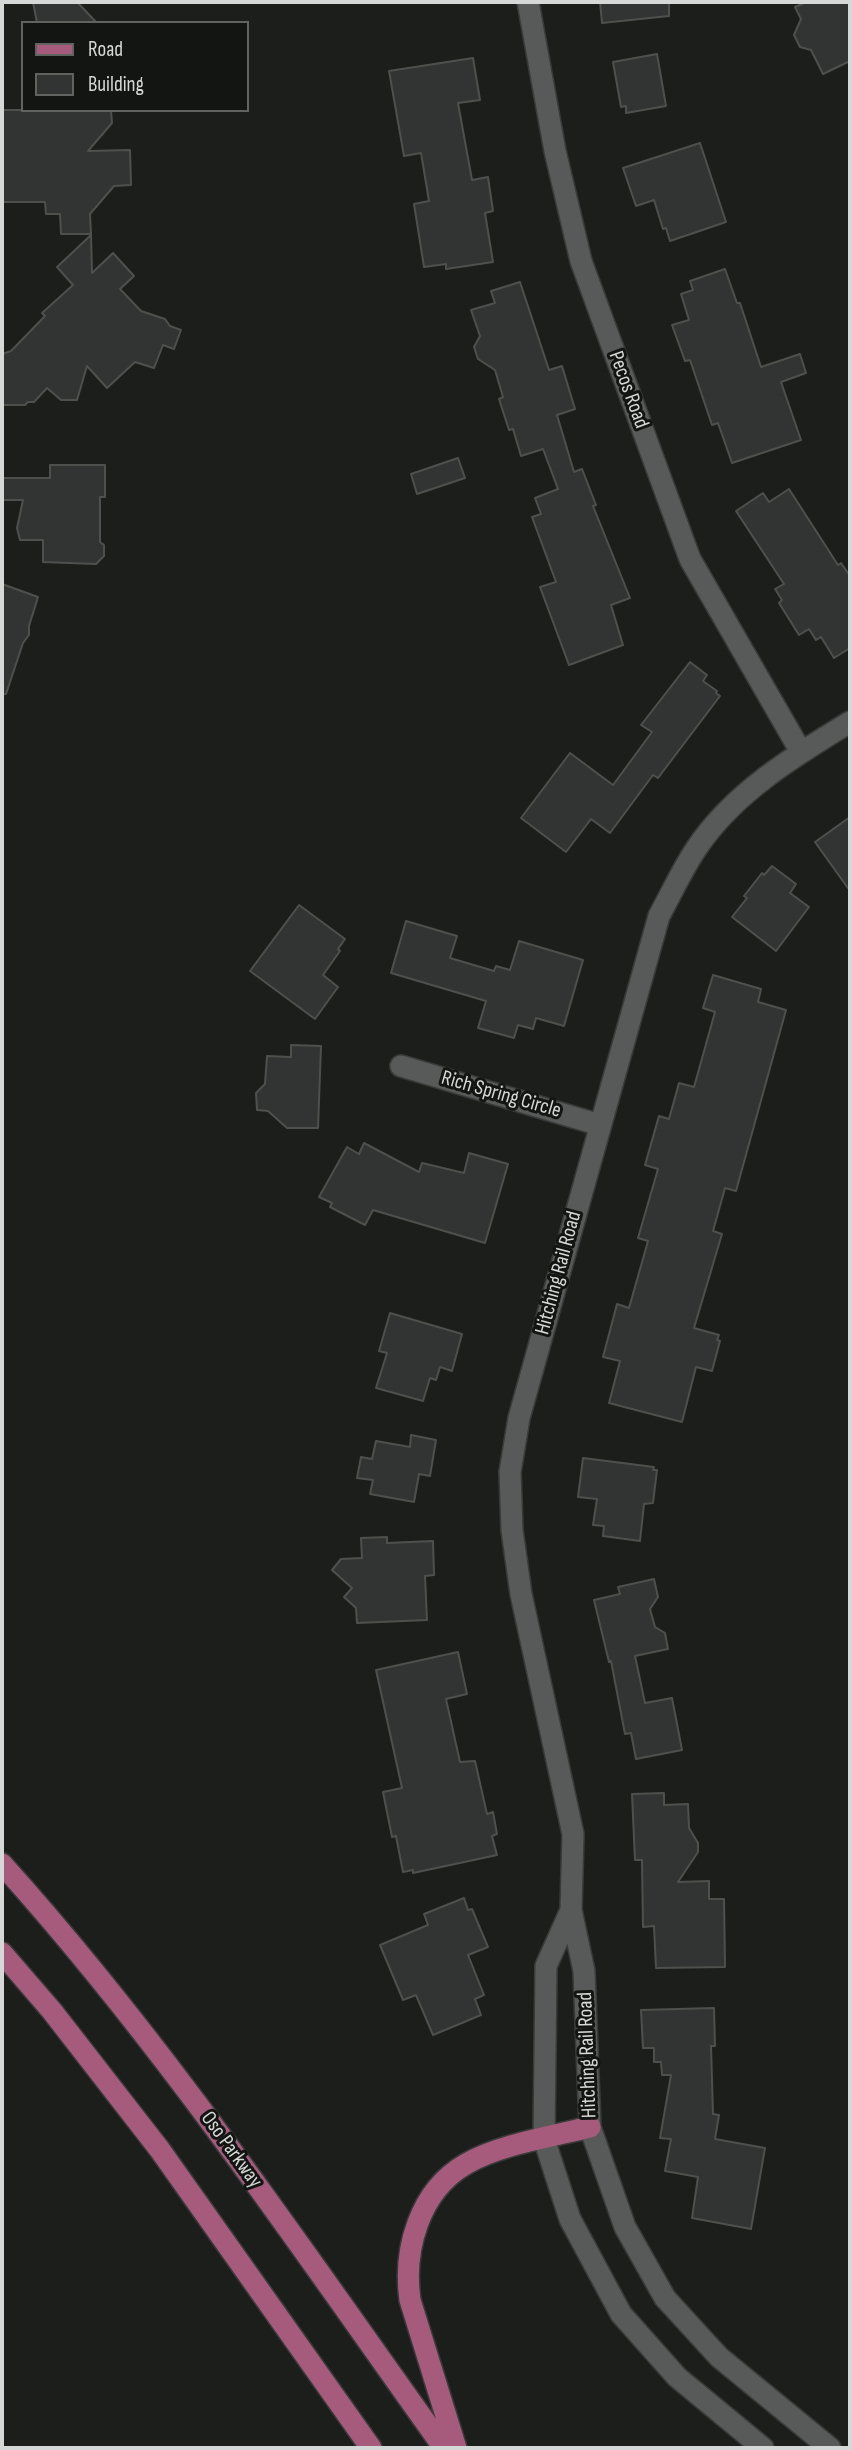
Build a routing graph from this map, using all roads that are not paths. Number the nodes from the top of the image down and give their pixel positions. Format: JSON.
{"nodes":[{"id":1,"x":528,"y":2,"type":"edge"},
{"id":2,"x":850,"y":722,"type":"edge"},
{"id":3,"x":801,"y":752,"type":"junction"},
{"id":4,"x":401,"y":1066,"type":"dead end"},
{"id":5,"x":600,"y":1125,"type":"junction"},
{"id":6,"x":2,"y":1864,"type":"edge"},
{"id":7,"x":571,"y":1910,"type":"junction"},
{"id":8,"x":2,"y":1953,"type":"edge"},
{"id":9,"x":590,"y":2127,"type":"junction"},
{"id":10,"x":544,"y":2138,"type":"junction"},
{"id":11,"x":371,"y":2448,"type":"edge"},
{"id":12,"x":444,"y":2448,"type":"edge"},
{"id":13,"x":456,"y":2448,"type":"edge"},
{"id":14,"x":763,"y":2448,"type":"edge"},
{"id":15,"x":830,"y":2448,"type":"edge"}],
"edges":[{"from":1,"to":3,"type":"street","name":"Pecos Road"},
{"from":2,"to":3,"type":"street","name":"Hitching Rail Road"},
{"from":3,"to":5,"type":"street","name":"Hitching Rail Road"},
{"from":4,"to":5,"type":"street","name":"Rich Spring Circle"},
{"from":5,"to":7,"type":"street","name":"Hitching Rail Road"},
{"from":6,"to":12,"type":"main road","name":"Oso Parkway"},
{"from":7,"to":9,"type":"street","name":"Hitching Rail Road"},
{"from":7,"to":10,"type":"street","name":"Hitching Rail Road"},
{"from":8,"to":11,"type":"main road"},
{"from":9,"to":10,"type":"main road"},
{"from":9,"to":15,"type":"street","name":"Hitching Rail Road"},
{"from":10,"to":13,"type":"main road"},
{"from":10,"to":14,"type":"street","name":"Hitching Rail Road"}]}
